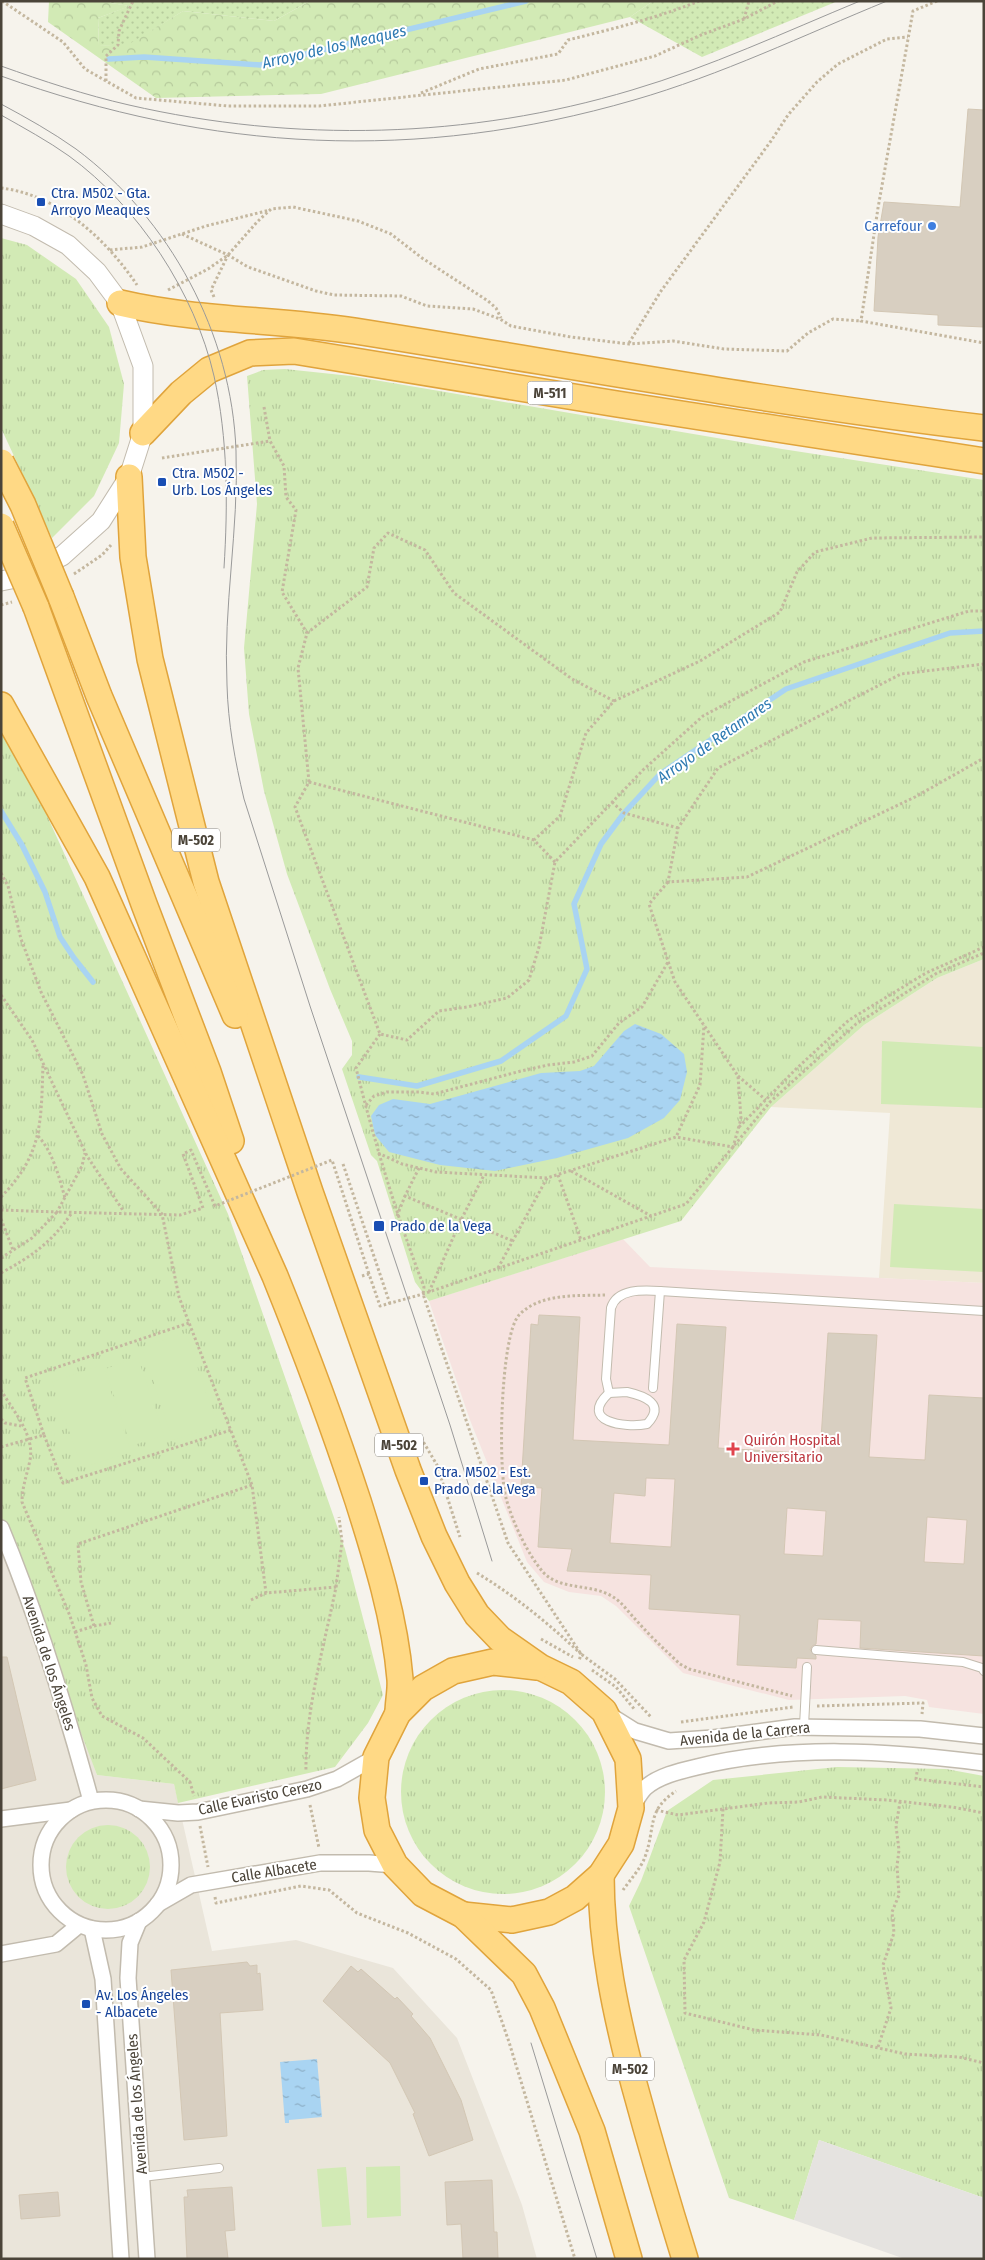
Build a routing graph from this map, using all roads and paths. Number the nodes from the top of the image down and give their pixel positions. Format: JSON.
{"nodes":[{"id":1,"x":2,"y":1,"type":"edge"},
{"id":2,"x":132,"y":1,"type":"edge"},
{"id":3,"x":699,"y":1,"type":"edge"},
{"id":4,"x":749,"y":1,"type":"edge"},
{"id":5,"x":778,"y":1,"type":"edge"},
{"id":6,"x":937,"y":1,"type":"edge"},
{"id":7,"x":744,"y":19,"type":"junction"},
{"id":8,"x":908,"y":37,"type":"junction"},
{"id":9,"x":106,"y":81,"type":"junction"},
{"id":10,"x":418,"y":95,"type":"junction"},
{"id":11,"x":1,"y":188,"type":"edge"},
{"id":12,"x":271,"y":210,"type":"junction"},
{"id":13,"x":1,"y":214,"type":"edge"},
{"id":14,"x":182,"y":234,"type":"junction"},
{"id":15,"x":109,"y":250,"type":"junction"},
{"id":16,"x":228,"y":255,"type":"junction"},
{"id":17,"x":138,"y":287,"type":"dead end"},
{"id":18,"x":164,"y":292,"type":"dead end"},
{"id":19,"x":120,"y":303,"type":"junction"},
{"id":20,"x":223,"y":317,"type":"junction"},
{"id":21,"x":502,"y":320,"type":"junction"},
{"id":22,"x":861,"y":321,"type":"junction"},
{"id":23,"x":984,"y":343,"type":"edge"},
{"id":24,"x":629,"y":344,"type":"junction"},
{"id":25,"x":264,"y":407,"type":"dead end"},
{"id":26,"x":984,"y":428,"type":"edge"},
{"id":27,"x":143,"y":432,"type":"junction"},
{"id":28,"x":270,"y":441,"type":"junction"},
{"id":29,"x":162,"y":458,"type":"dead end"},
{"id":30,"x":984,"y":461,"type":"edge"},
{"id":31,"x":1,"y":462,"type":"edge"},
{"id":32,"x":129,"y":477,"type":"junction"},
{"id":33,"x":1,"y":526,"type":"edge"},
{"id":34,"x":984,"y":537,"type":"edge"},
{"id":35,"x":1,"y":581,"type":"edge"},
{"id":36,"x":984,"y":612,"type":"edge"},
{"id":37,"x":307,"y":633,"type":"junction"},
{"id":38,"x":984,"y":664,"type":"edge"},
{"id":39,"x":614,"y":701,"type":"junction"},
{"id":40,"x":1,"y":705,"type":"edge"},
{"id":41,"x":984,"y":758,"type":"edge"},
{"id":42,"x":309,"y":782,"type":"junction"},
{"id":43,"x":612,"y":802,"type":"junction"},
{"id":44,"x":678,"y":828,"type":"junction"},
{"id":45,"x":534,"y":840,"type":"junction"},
{"id":46,"x":556,"y":862,"type":"junction"},
{"id":47,"x":1,"y":873,"type":"edge"},
{"id":48,"x":668,"y":882,"type":"junction"},
{"id":49,"x":984,"y":947,"type":"edge"},
{"id":50,"x":984,"y":953,"type":"edge"},
{"id":51,"x":668,"y":962,"type":"junction"},
{"id":52,"x":1,"y":995,"type":"edge"},
{"id":53,"x":704,"y":1025,"type":"junction"},
{"id":54,"x":380,"y":1034,"type":"junction"},
{"id":55,"x":43,"y":1062,"type":"junction"},
{"id":56,"x":738,"y":1076,"type":"junction"},
{"id":57,"x":766,"y":1100,"type":"junction"},
{"id":58,"x":366,"y":1106,"type":"junction"},
{"id":59,"x":739,"y":1128,"type":"junction"},
{"id":60,"x":38,"y":1136,"type":"junction"},
{"id":61,"x":676,"y":1138,"type":"junction"},
{"id":62,"x":733,"y":1147,"type":"junction"},
{"id":63,"x":86,"y":1153,"type":"junction"},
{"id":64,"x":378,"y":1153,"type":"junction"},
{"id":65,"x":343,"y":1164,"type":"dead end"},
{"id":66,"x":419,"y":1168,"type":"junction"},
{"id":67,"x":571,"y":1171,"type":"junction"},
{"id":68,"x":484,"y":1174,"type":"junction"},
{"id":69,"x":558,"y":1175,"type":"junction"},
{"id":70,"x":547,"y":1178,"type":"junction"},
{"id":71,"x":310,"y":1192,"type":"junction"},
{"id":72,"x":405,"y":1196,"type":"junction"},
{"id":73,"x":1,"y":1197,"type":"edge"},
{"id":74,"x":65,"y":1198,"type":"junction"},
{"id":75,"x":1,"y":1210,"type":"edge"},
{"id":76,"x":58,"y":1212,"type":"junction"},
{"id":77,"x":124,"y":1212,"type":"junction"},
{"id":78,"x":71,"y":1214,"type":"junction"},
{"id":79,"x":162,"y":1214,"type":"junction"},
{"id":80,"x":397,"y":1216,"type":"junction"},
{"id":81,"x":651,"y":1216,"type":"junction"},
{"id":82,"x":1,"y":1220,"type":"edge"},
{"id":83,"x":461,"y":1220,"type":"junction"},
{"id":84,"x":581,"y":1240,"type":"junction"},
{"id":85,"x":512,"y":1241,"type":"junction"},
{"id":86,"x":13,"y":1250,"type":"junction"},
{"id":87,"x":1,"y":1258,"type":"edge"},
{"id":88,"x":498,"y":1268,"type":"junction"},
{"id":89,"x":1,"y":1272,"type":"edge"},
{"id":90,"x":275,"y":1276,"type":"junction"},
{"id":91,"x":660,"y":1291,"type":"junction"},
{"id":92,"x":429,"y":1292,"type":"junction"},
{"id":93,"x":423,"y":1294,"type":"junction"},
{"id":94,"x":623,"y":1294,"type":"junction"},
{"id":95,"x":390,"y":1304,"type":"junction"},
{"id":96,"x":984,"y":1311,"type":"edge"},
{"id":97,"x":189,"y":1324,"type":"junction"},
{"id":98,"x":653,"y":1388,"type":"dead end"},
{"id":99,"x":1,"y":1390,"type":"edge"},
{"id":100,"x":609,"y":1393,"type":"junction"},
{"id":101,"x":1,"y":1419,"type":"edge"},
{"id":102,"x":22,"y":1426,"type":"junction"},
{"id":103,"x":230,"y":1430,"type":"junction"},
{"id":104,"x":418,"y":1432,"type":"dead end"},
{"id":105,"x":44,"y":1434,"type":"junction"},
{"id":106,"x":30,"y":1439,"type":"junction"},
{"id":107,"x":1,"y":1447,"type":"edge"},
{"id":108,"x":252,"y":1485,"type":"junction"},
{"id":109,"x":1,"y":1528,"type":"edge"},
{"id":110,"x":462,"y":1543,"type":"dead end"},
{"id":111,"x":474,"y":1578,"type":"dead end"},
{"id":112,"x":266,"y":1593,"type":"junction"},
{"id":113,"x":251,"y":1600,"type":"dead end"},
{"id":114,"x":111,"y":1623,"type":"dead end"},
{"id":115,"x":94,"y":1626,"type":"junction"},
{"id":116,"x":76,"y":1632,"type":"junction"},
{"id":117,"x":534,"y":1636,"type":"dead end"},
{"id":118,"x":816,"y":1650,"type":"dead end"},
{"id":119,"x":581,"y":1654,"type":"junction"},
{"id":120,"x":579,"y":1661,"type":"junction"},
{"id":121,"x":583,"y":1664,"type":"dead end"},
{"id":122,"x":540,"y":1667,"type":"junction"},
{"id":123,"x":588,"y":1667,"type":"dead end"},
{"id":124,"x":807,"y":1667,"type":"dead end"},
{"id":125,"x":984,"y":1671,"type":"edge"},
{"id":126,"x":804,"y":1696,"type":"junction"},
{"id":127,"x":804,"y":1706,"type":"junction"},
{"id":128,"x":604,"y":1711,"type":"junction"},
{"id":129,"x":398,"y":1713,"type":"junction"},
{"id":130,"x":711,"y":1718,"type":"junction"},
{"id":131,"x":656,"y":1719,"type":"dead end"},
{"id":132,"x":651,"y":1721,"type":"dead end"},
{"id":133,"x":674,"y":1723,"type":"dead end"},
{"id":134,"x":804,"y":1726,"type":"junction"},
{"id":135,"x":920,"y":1729,"type":"junction"},
{"id":136,"x":984,"y":1736,"type":"edge"},
{"id":137,"x":713,"y":1738,"type":"junction"},
{"id":138,"x":918,"y":1755,"type":"junction"},
{"id":139,"x":376,"y":1757,"type":"junction"},
{"id":140,"x":984,"y":1763,"type":"edge"},
{"id":141,"x":984,"y":1787,"type":"edge"},
{"id":142,"x":307,"y":1789,"type":"junction"},
{"id":143,"x":678,"y":1790,"type":"dead end"},
{"id":144,"x":91,"y":1802,"type":"junction"},
{"id":145,"x":900,"y":1802,"type":"junction"},
{"id":146,"x":631,"y":1808,"type":"junction"},
{"id":147,"x":139,"y":1809,"type":"junction"},
{"id":148,"x":723,"y":1809,"type":"junction"},
{"id":149,"x":71,"y":1810,"type":"junction"},
{"id":150,"x":656,"y":1810,"type":"junction"},
{"id":151,"x":198,"y":1812,"type":"junction"},
{"id":152,"x":984,"y":1813,"type":"edge"},
{"id":153,"x":1,"y":1820,"type":"edge"},
{"id":154,"x":320,"y":1863,"type":"junction"},
{"id":155,"x":395,"y":1865,"type":"junction"},
{"id":156,"x":601,"y":1874,"type":"junction"},
{"id":157,"x":210,"y":1882,"type":"junction"},
{"id":158,"x":329,"y":1890,"type":"junction"},
{"id":159,"x":620,"y":1895,"type":"dead end"},
{"id":160,"x":158,"y":1904,"type":"junction"},
{"id":161,"x":463,"y":1915,"type":"junction"},
{"id":162,"x":139,"y":1921,"type":"junction"},
{"id":163,"x":86,"y":1927,"type":"junction"},
{"id":164,"x":1,"y":1954,"type":"edge"},
{"id":165,"x":878,"y":2047,"type":"junction"},
{"id":166,"x":984,"y":2063,"type":"edge"},
{"id":167,"x":218,"y":2168,"type":"dead end"},
{"id":168,"x":142,"y":2177,"type":"junction"},
{"id":169,"x":121,"y":2259,"type":"edge"},
{"id":170,"x":148,"y":2259,"type":"edge"},
{"id":171,"x":575,"y":2259,"type":"edge"},
{"id":172,"x":629,"y":2259,"type":"edge"},
{"id":173,"x":684,"y":2259,"type":"edge"}],
"edges":[{"from":1,"to":9,"type":"path"},
{"from":2,"to":9,"type":"path"},
{"from":3,"to":10,"type":"path"},
{"from":4,"to":7,"type":"path"},
{"from":5,"to":7,"type":"path"},
{"from":6,"to":8,"type":"path"},
{"from":7,"to":10,"type":"path"},
{"from":8,"to":22,"type":"path"},
{"from":8,"to":24,"type":"path"},
{"from":9,"to":10,"type":"path"},
{"from":11,"to":15,"type":"path"},
{"from":12,"to":14,"type":"path"},
{"from":12,"to":16,"type":"path"},
{"from":12,"to":21,"type":"path"},
{"from":13,"to":19,"type":"street","number":"M-511"},
{"from":14,"to":15,"type":"path"},
{"from":14,"to":16,"type":"path"},
{"from":15,"to":17,"type":"path"},
{"from":16,"to":18,"type":"path"},
{"from":16,"to":20,"type":"path"},
{"from":16,"to":21,"type":"path"},
{"from":19,"to":20,"type":"highway","number":"M-511"},
{"from":19,"to":27,"type":"street","number":"M-511"},
{"from":20,"to":26,"type":"highway","number":"M-511"},
{"from":21,"to":24,"type":"path"},
{"from":22,"to":23,"type":"path"},
{"from":22,"to":24,"type":"path"},
{"from":25,"to":28,"type":"path"},
{"from":27,"to":30,"type":"highway","number":"M-511"},
{"from":27,"to":32,"type":"street","number":"M-511"},
{"from":28,"to":29,"type":"path"},
{"from":28,"to":37,"type":"path"},
{"from":31,"to":71,"type":"highway","number":"M-502","bridge":true},
{"from":32,"to":35,"type":"street","number":"M-511"},
{"from":32,"to":71,"type":"highway","number":"M-502"},
{"from":33,"to":90,"type":"highway","number":"M-502","bridge":true},
{"from":34,"to":39,"type":"path"},
{"from":36,"to":43,"type":"path"},
{"from":37,"to":39,"type":"path"},
{"from":37,"to":42,"type":"path"},
{"from":38,"to":44,"type":"path"},
{"from":39,"to":45,"type":"path"},
{"from":40,"to":90,"type":"highway","number":"M-502"},
{"from":41,"to":48,"type":"path"},
{"from":42,"to":45,"type":"path"},
{"from":42,"to":54,"type":"path"},
{"from":43,"to":44,"type":"path"},
{"from":43,"to":46,"type":"path"},
{"from":44,"to":48,"type":"path"},
{"from":45,"to":46,"type":"path"},
{"from":46,"to":54,"type":"path"},
{"from":47,"to":79,"type":"path"},
{"from":48,"to":51,"type":"path"},
{"from":49,"to":57,"type":"path"},
{"from":50,"to":62,"type":"path"},
{"from":51,"to":53,"type":"path"},
{"from":51,"to":58,"type":"path"},
{"from":52,"to":55,"type":"path"},
{"from":53,"to":56,"type":"path"},
{"from":53,"to":61,"type":"path"},
{"from":54,"to":58,"type":"path"},
{"from":55,"to":60,"type":"path"},
{"from":55,"to":63,"type":"path"},
{"from":56,"to":57,"type":"path"},
{"from":56,"to":59,"type":"path"},
{"from":57,"to":59,"type":"path"},
{"from":58,"to":64,"type":"path"},
{"from":59,"to":62,"type":"path"},
{"from":60,"to":73,"type":"path"},
{"from":60,"to":74,"type":"path"},
{"from":61,"to":62,"type":"path"},
{"from":61,"to":67,"type":"path"},
{"from":62,"to":81,"type":"path"},
{"from":63,"to":74,"type":"path"},
{"from":63,"to":77,"type":"path"},
{"from":64,"to":66,"type":"path"},
{"from":64,"to":80,"type":"path"},
{"from":65,"to":95,"type":"path"},
{"from":66,"to":68,"type":"path"},
{"from":66,"to":72,"type":"path"},
{"from":67,"to":69,"type":"path"},
{"from":67,"to":81,"type":"path"},
{"from":68,"to":70,"type":"path"},
{"from":68,"to":83,"type":"path"},
{"from":69,"to":70,"type":"path"},
{"from":69,"to":84,"type":"path"},
{"from":70,"to":85,"type":"path"},
{"from":71,"to":122,"type":"highway","number":"M-502"},
{"from":72,"to":80,"type":"path"},
{"from":72,"to":83,"type":"path"},
{"from":74,"to":76,"type":"path"},
{"from":75,"to":76,"type":"path"},
{"from":76,"to":78,"type":"path"},
{"from":76,"to":86,"type":"path"},
{"from":77,"to":78,"type":"path"},
{"from":77,"to":79,"type":"path"},
{"from":78,"to":89,"type":"path"},
{"from":79,"to":95,"type":"path","bridge":true},
{"from":79,"to":97,"type":"path"},
{"from":80,"to":93,"type":"path"},
{"from":81,"to":84,"type":"path"},
{"from":82,"to":86,"type":"path"},
{"from":83,"to":85,"type":"path"},
{"from":83,"to":92,"type":"path"},
{"from":84,"to":88,"type":"path"},
{"from":85,"to":88,"type":"path"},
{"from":86,"to":87,"type":"path"},
{"from":88,"to":92,"type":"path"},
{"from":90,"to":129,"type":"highway","number":"M-502"},
{"from":91,"to":94,"type":"lane"},
{"from":91,"to":96,"type":"lane"},
{"from":91,"to":98,"type":"lane"},
{"from":92,"to":93,"type":"path"},
{"from":93,"to":95,"type":"path"},
{"from":93,"to":119,"type":"path"},
{"from":94,"to":100,"type":"lane"},
{"from":94,"to":126,"type":"path"},
{"from":97,"to":103,"type":"path"},
{"from":97,"to":105,"type":"path"},
{"from":99,"to":102,"type":"path"},
{"from":100,"to":100,"type":"lane"},
{"from":101,"to":102,"type":"path"},
{"from":102,"to":106,"type":"path"},
{"from":103,"to":105,"type":"path"},
{"from":103,"to":108,"type":"path"},
{"from":104,"to":110,"type":"path"},
{"from":105,"to":106,"type":"path"},
{"from":106,"to":107,"type":"path"},
{"from":106,"to":116,"type":"path"},
{"from":108,"to":112,"type":"path"},
{"from":108,"to":115,"type":"path"},
{"from":109,"to":144,"type":"street","name":"Avenida de los Ángeles"},
{"from":111,"to":119,"type":"path"},
{"from":112,"to":113,"type":"path"},
{"from":112,"to":142,"type":"path"},
{"from":114,"to":115,"type":"path"},
{"from":115,"to":116,"type":"path"},
{"from":116,"to":151,"type":"path"},
{"from":117,"to":120,"type":"path"},
{"from":118,"to":125,"type":"lane"},
{"from":119,"to":120,"type":"path"},
{"from":119,"to":131,"type":"path"},
{"from":120,"to":121,"type":"path"},
{"from":122,"to":128,"type":"highway","number":"M-502"},
{"from":122,"to":129,"type":"highway","number":"M-502"},
{"from":123,"to":132,"type":"path"},
{"from":124,"to":126,"type":"lane"},
{"from":126,"to":127,"type":"lane"},
{"from":127,"to":130,"type":"path"},
{"from":127,"to":134,"type":"lane"},
{"from":127,"to":135,"type":"path"},
{"from":128,"to":137,"type":"street","name":"Avenida de la Carrera"},
{"from":128,"to":146,"type":"highway","number":"M-502"},
{"from":129,"to":139,"type":"highway","number":"M-502"},
{"from":130,"to":133,"type":"path"},
{"from":130,"to":137,"type":"path"},
{"from":134,"to":135,"type":"street","name":"Avenida de la Carrera"},
{"from":134,"to":137,"type":"street","name":"Avenida de la Carrera"},
{"from":135,"to":136,"type":"street","name":"Avenida de la Carrera"},
{"from":138,"to":140,"type":"street","name":"Avenida de la Carrera"},
{"from":138,"to":141,"type":"path"},
{"from":138,"to":146,"type":"street","name":"Avenida de la Carrera"},
{"from":139,"to":142,"type":"street","name":"Calle Evaristo Cerezo"},
{"from":139,"to":155,"type":"highway","number":"M-502"},
{"from":142,"to":151,"type":"street","name":"Calle Evaristo Cerezo"},
{"from":142,"to":154,"type":"path"},
{"from":143,"to":150,"type":"path"},
{"from":144,"to":147,"type":"street"},
{"from":144,"to":149,"type":"street"},
{"from":145,"to":148,"type":"path"},
{"from":145,"to":152,"type":"path"},
{"from":145,"to":165,"type":"path"},
{"from":146,"to":156,"type":"highway","number":"M-502"},
{"from":147,"to":151,"type":"street","name":"Calle Evaristo Cerezo"},
{"from":147,"to":160,"type":"street"},
{"from":148,"to":150,"type":"path"},
{"from":148,"to":165,"type":"path"},
{"from":149,"to":153,"type":"street"},
{"from":149,"to":163,"type":"street"},
{"from":150,"to":159,"type":"path"},
{"from":151,"to":157,"type":"path"},
{"from":154,"to":155,"type":"street","name":"Calle Albacete"},
{"from":154,"to":157,"type":"street","name":"Calle Albacete"},
{"from":154,"to":158,"type":"path"},
{"from":155,"to":161,"type":"highway","number":"M-502"},
{"from":156,"to":161,"type":"highway","number":"M-502"},
{"from":156,"to":173,"type":"highway","number":"M-502"},
{"from":157,"to":158,"type":"path"},
{"from":157,"to":160,"type":"street","name":"Calle Albacete"},
{"from":158,"to":171,"type":"path"},
{"from":160,"to":162,"type":"street"},
{"from":161,"to":172,"type":"highway","number":"M-502"},
{"from":162,"to":163,"type":"street"},
{"from":162,"to":168,"type":"street","name":"Avenida de los Ángeles"},
{"from":163,"to":164,"type":"street"},
{"from":163,"to":169,"type":"street","name":"Avenida de los Ángeles"},
{"from":165,"to":166,"type":"path"},
{"from":167,"to":168,"type":"lane"},
{"from":168,"to":170,"type":"street","name":"Avenida de los Ángeles"}]}
